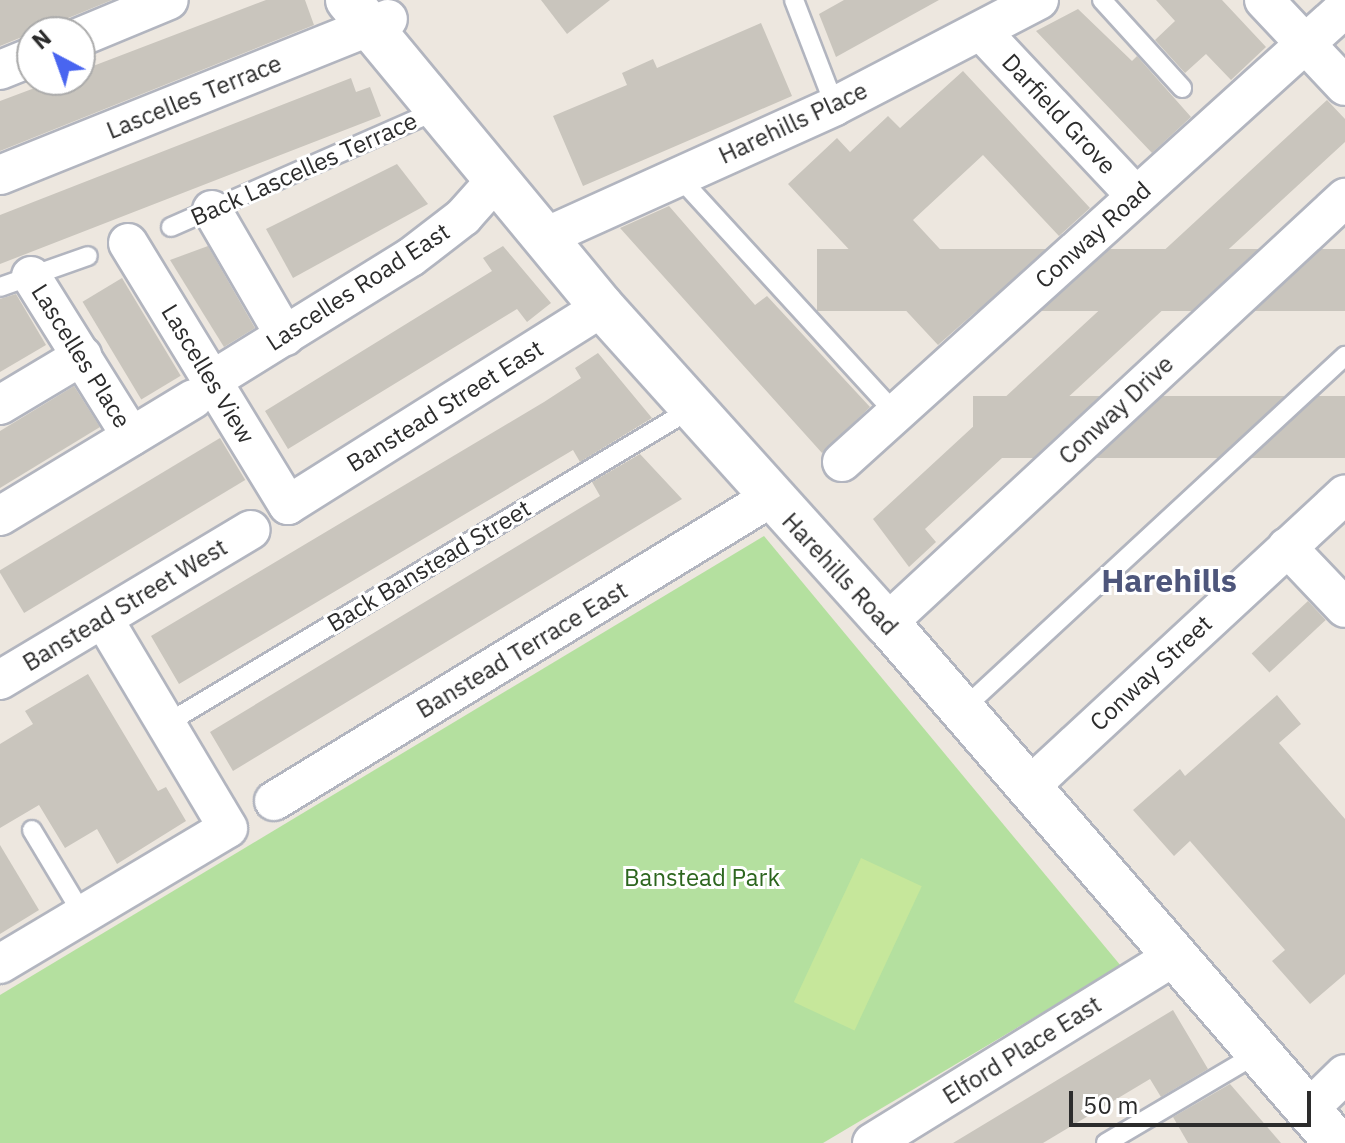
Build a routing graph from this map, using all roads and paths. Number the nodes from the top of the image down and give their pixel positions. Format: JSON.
{"nodes":[{"id":1,"x":169,"y":0,"type":"edge"},
{"id":2,"x":794,"y":0,"type":"edge"},
{"id":3,"x":1039,"y":0,"type":"edge"},
{"id":4,"x":1102,"y":0,"type":"edge"},
{"id":5,"x":1264,"y":0,"type":"edge"},
{"id":6,"x":1345,"y":8,"type":"edge"},
{"id":7,"x":369,"y":11,"type":"edge"},
{"id":8,"x":96,"y":30,"type":"edge"},
{"id":9,"x":982,"y":32,"type":"junction"},
{"id":10,"x":1305,"y":43,"type":"junction"},
{"id":11,"x":1345,"y":86,"type":"edge"},
{"id":12,"x":1182,"y":88,"type":"dead end"},
{"id":13,"x":835,"y":106,"type":"junction"},
{"id":14,"x":437,"y":110,"type":"junction"},
{"id":15,"x":0,"y":175,"type":"edge"},
{"id":16,"x":678,"y":176,"type":"junction"},
{"id":17,"x":496,"y":180,"type":"junction"},
{"id":18,"x":1136,"y":196,"type":"junction"},
{"id":19,"x":1345,"y":198,"type":"edge"},
{"id":20,"x":212,"y":210,"type":"junction"},
{"id":21,"x":171,"y":227,"type":"dead end"},
{"id":22,"x":554,"y":233,"type":"junction"},
{"id":23,"x":128,"y":243,"type":"dead end"},
{"id":24,"x":88,"y":256,"type":"dead end"},
{"id":25,"x":16,"y":281,"type":"edge"},
{"id":26,"x":602,"y":307,"type":"junction"},
{"id":27,"x":285,"y":336,"type":"junction"},
{"id":28,"x":82,"y":356,"type":"junction"},
{"id":29,"x":1345,"y":356,"type":"edge"},
{"id":30,"x":202,"y":390,"type":"junction"},
{"id":31,"x":0,"y":405,"type":"edge"},
{"id":32,"x":691,"y":409,"type":"junction"},
{"id":33,"x":896,"y":414,"type":"junction"},
{"id":34,"x":131,"y":436,"type":"junction"},
{"id":35,"x":842,"y":462,"type":"dead end"},
{"id":36,"x":1345,"y":494,"type":"edge"},
{"id":37,"x":770,"y":498,"type":"junction"},
{"id":38,"x":288,"y":505,"type":"joint"},
{"id":39,"x":0,"y":516,"type":"edge"},
{"id":40,"x":251,"y":530,"type":"dead end"},
{"id":41,"x":1287,"y":547,"type":"junction"},
{"id":42,"x":1345,"y":608,"type":"edge"},
{"id":43,"x":894,"y":616,"type":"junction"},
{"id":44,"x":104,"y":620,"type":"junction"},
{"id":45,"x":0,"y":680,"type":"edge"},
{"id":46,"x":969,"y":704,"type":"junction"},
{"id":47,"x":166,"y":724,"type":"junction"},
{"id":48,"x":1035,"y":782,"type":"junction"},
{"id":49,"x":274,"y":801,"type":"dead end"},
{"id":50,"x":32,"y":830,"type":"dead end"},
{"id":51,"x":83,"y":915,"type":"junction"},
{"id":52,"x":1172,"y":958,"type":"junction"},
{"id":53,"x":0,"y":964,"type":"edge"},
{"id":54,"x":1258,"y":1053,"type":"junction"},
{"id":55,"x":1332,"y":1118,"type":"edge"},
{"id":56,"x":872,"y":1143,"type":"edge"},
{"id":57,"x":1106,"y":1143,"type":"edge"}],
"edges":[{"from":1,"to":8,"type":"street"},
{"from":2,"to":13,"type":"lane"},
{"from":3,"to":9,"type":"street","name":"Harehills Place"},
{"from":4,"to":12,"type":"lane"},
{"from":5,"to":10,"type":"street"},
{"from":6,"to":10,"type":"street","name":"Conway Road"},
{"from":7,"to":14,"type":"street","name":"Harehills Road"},
{"from":7,"to":15,"type":"street","name":"Lascelles Terrace"},
{"from":7,"to":22,"type":"street","name":"Harehills Road"},
{"from":9,"to":13,"type":"street","name":"Harehills Place"},
{"from":9,"to":18,"type":"street","name":"Darfield Grove"},
{"from":10,"to":11,"type":"street"},
{"from":10,"to":18,"type":"street","name":"Conway Road"},
{"from":13,"to":16,"type":"street","name":"Harehills Place"},
{"from":14,"to":17,"type":"street","name":"Harehills Road"},
{"from":14,"to":20,"type":"lane","name":"Back Lascelles Terrace"},
{"from":16,"to":22,"type":"street","name":"Harehills Place"},
{"from":16,"to":33,"type":"lane"},
{"from":17,"to":22,"type":"street","name":"Harehills Road"},
{"from":17,"to":27,"type":"street","name":"Lascelles Road East"},
{"from":18,"to":33,"type":"street","name":"Conway Road"},
{"from":19,"to":43,"type":"street","name":"Conway Drive"},
{"from":20,"to":21,"type":"lane","name":"Back Lascelles Terrace"},
{"from":20,"to":27,"type":"street"},
{"from":22,"to":26,"type":"street","name":"Harehills Road"},
{"from":22,"to":43,"type":"street","name":"Harehills Road"},
{"from":23,"to":30,"type":"street","name":"Lascelles View"},
{"from":24,"to":25,"type":"lane"},
{"from":25,"to":28,"type":"street","name":"Lascelles Place"},
{"from":26,"to":32,"type":"street","name":"Harehills Road"},
{"from":26,"to":38,"type":"street","name":"Banstead Street East"},
{"from":27,"to":30,"type":"street","name":"Lascelles Road East"},
{"from":28,"to":31,"type":"street"},
{"from":28,"to":34,"type":"street","name":"Lascelles Place"},
{"from":29,"to":46,"type":"lane"},
{"from":30,"to":34,"type":"street","name":"Lascelles Road East"},
{"from":30,"to":38,"type":"street","name":"Lascelles View"},
{"from":32,"to":37,"type":"street","name":"Harehills Road"},
{"from":32,"to":47,"type":"lane","name":"Back Banstead Street"},
{"from":33,"to":35,"type":"street","name":"Conway Road"},
{"from":34,"to":39,"type":"street","name":"Lascelles Road East"},
{"from":36,"to":41,"type":"street","name":"Conway Street"},
{"from":37,"to":43,"type":"street","name":"Harehills Road"},
{"from":37,"to":49,"type":"street","name":"Banstead Terrace East"},
{"from":40,"to":44,"type":"street","name":"Banstead Street West"},
{"from":41,"to":42,"type":"street"},
{"from":41,"to":48,"type":"street","name":"Conway Street"},
{"from":43,"to":46,"type":"street","name":"Harehills Road"},
{"from":44,"to":45,"type":"street","name":"Banstead Street West"},
{"from":44,"to":47,"type":"street"},
{"from":46,"to":48,"type":"street","name":"Harehills Road"},
{"from":47,"to":51,"type":"street"},
{"from":48,"to":52,"type":"street","name":"Harehills Road"},
{"from":48,"to":55,"type":"street","name":"Harehills Road"},
{"from":50,"to":51,"type":"lane"},
{"from":51,"to":53,"type":"street"},
{"from":52,"to":54,"type":"street","name":"Harehills Road"},
{"from":52,"to":56,"type":"street","name":"Elford Place East"},
{"from":54,"to":55,"type":"street","name":"Harehills Road"},
{"from":54,"to":57,"type":"lane"}]}
